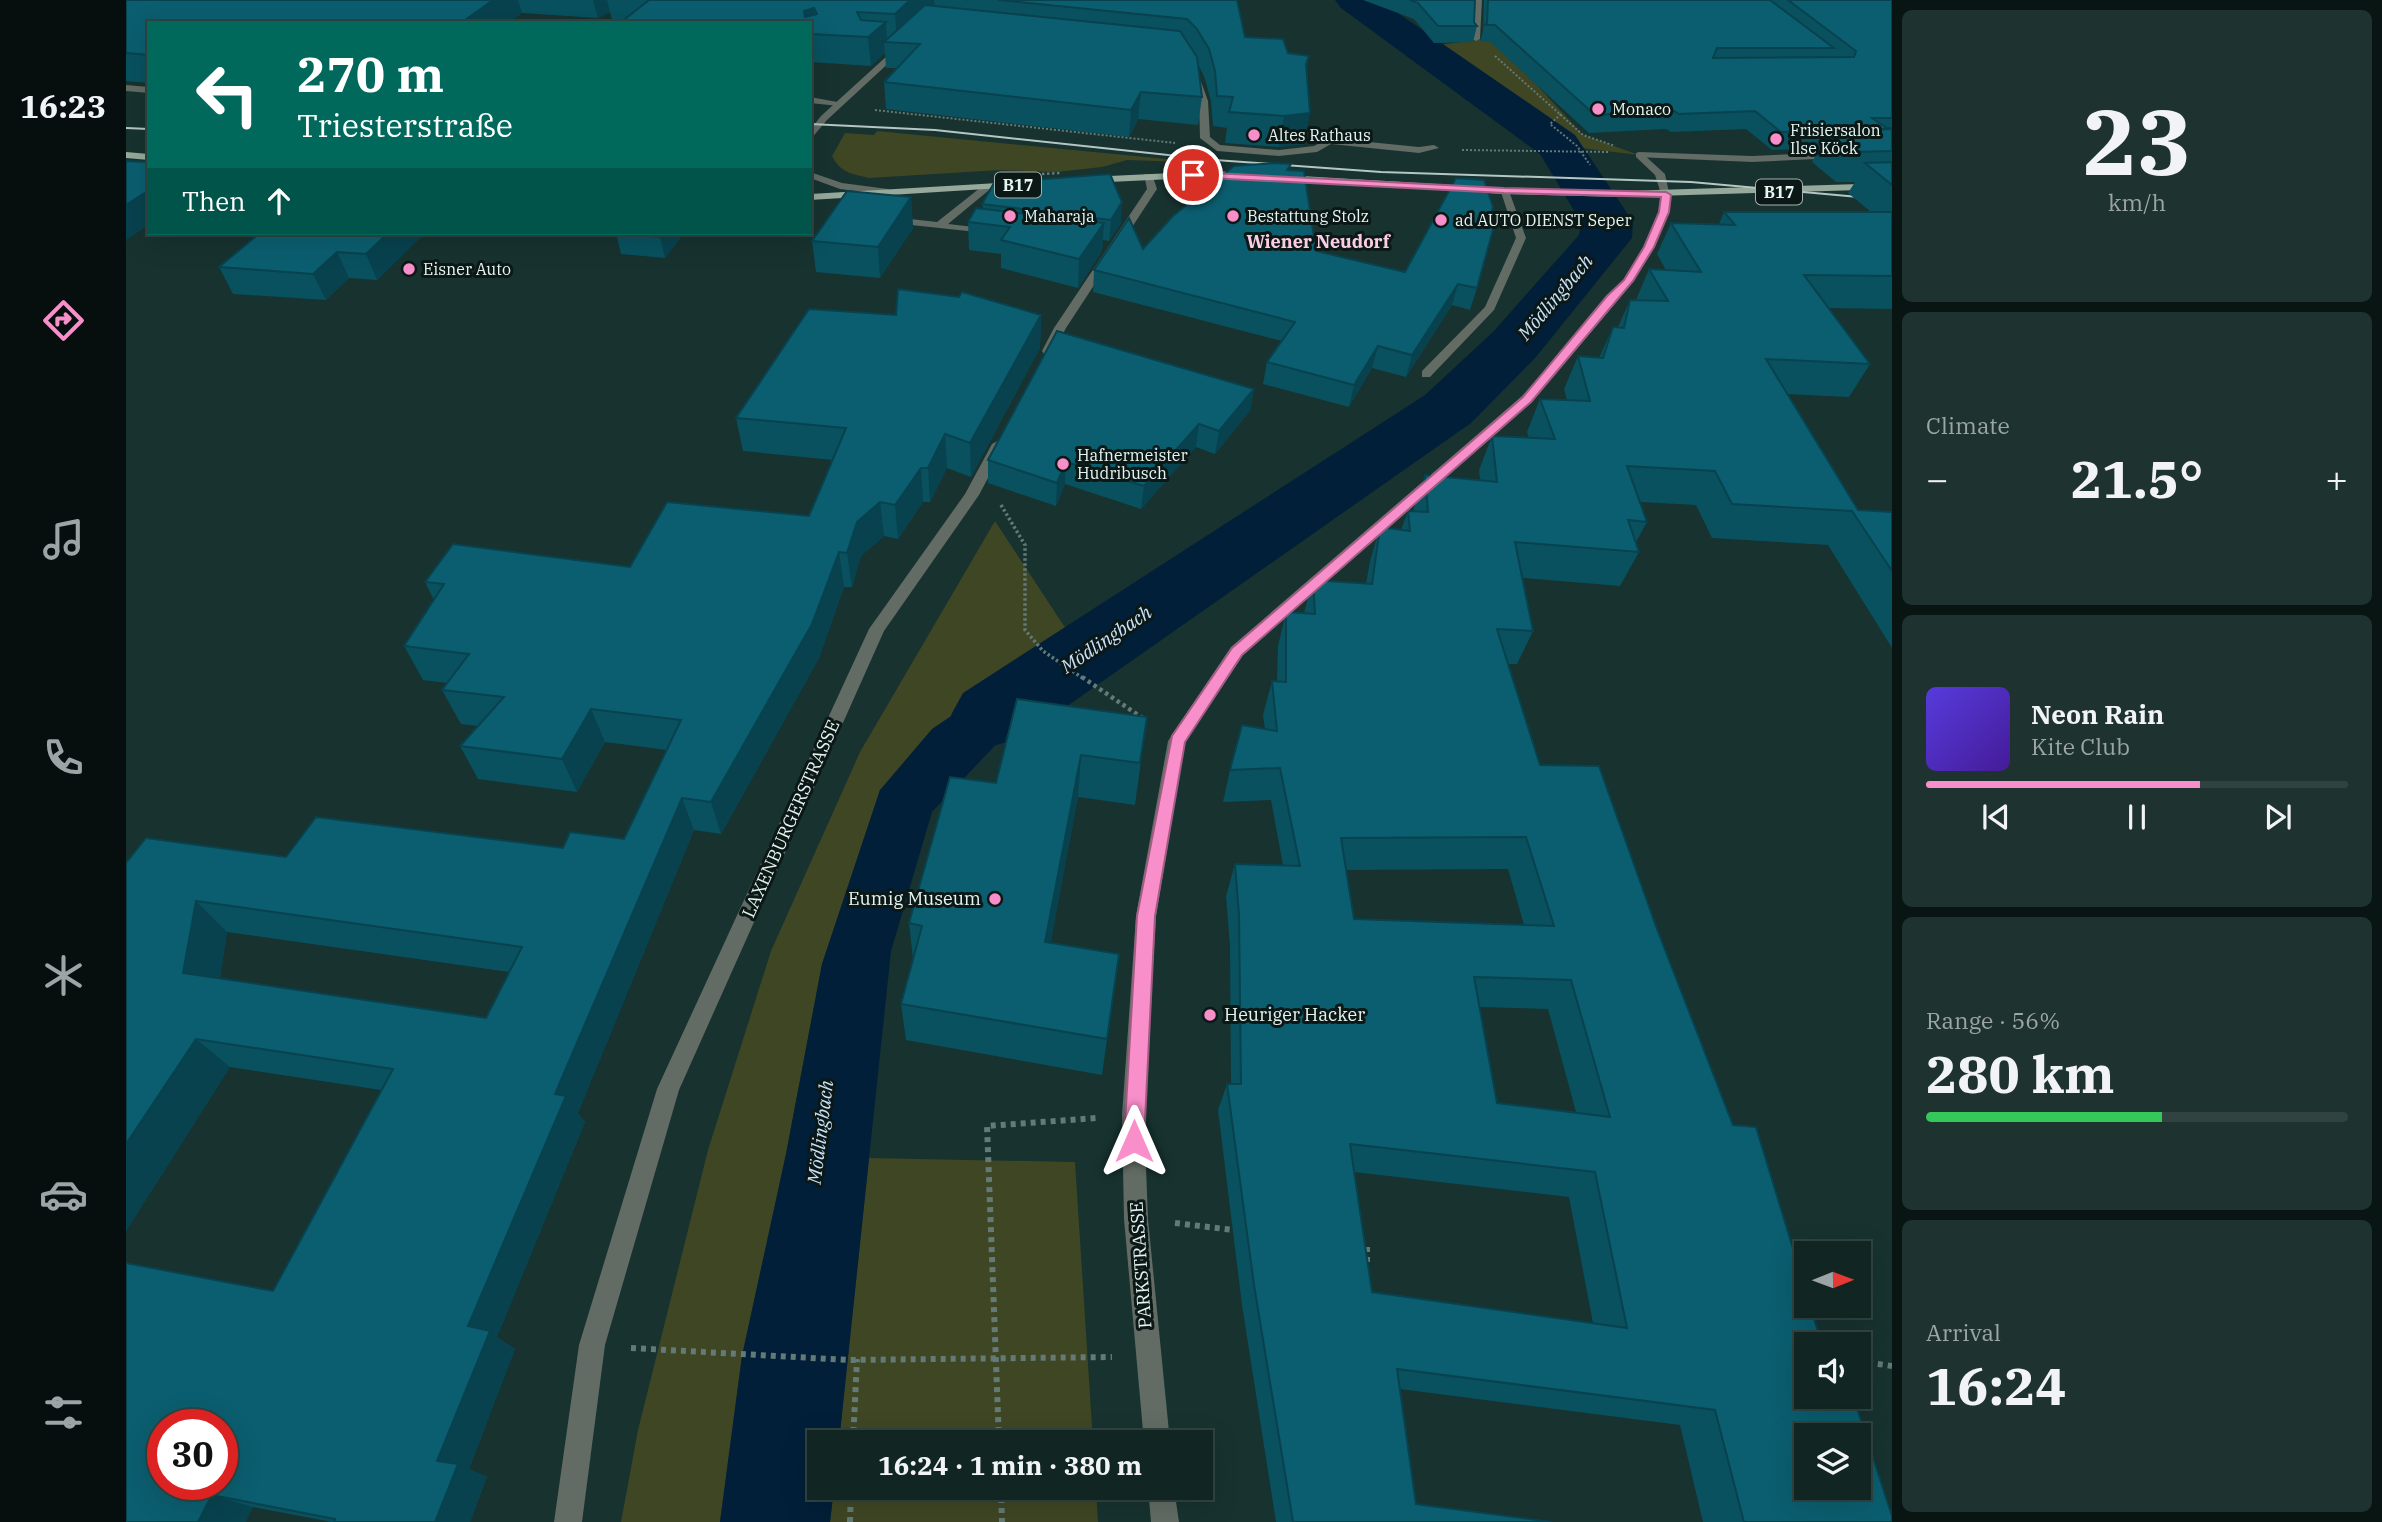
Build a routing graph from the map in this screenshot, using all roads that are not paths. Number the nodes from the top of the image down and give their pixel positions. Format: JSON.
{"nodes":[{"id":1,"x":1478,"y":0,"type":"edge"},
{"id":2,"x":1476,"y":39,"type":"edge"},
{"id":3,"x":910,"y":40,"type":"edge"},
{"id":4,"x":891,"y":46,"type":"edge"},
{"id":5,"x":902,"y":47,"type":"junction"},
{"id":6,"x":1188,"y":57,"type":"edge"},
{"id":7,"x":126,"y":88,"type":"edge"},
{"id":8,"x":147,"y":90,"type":"edge"},
{"id":9,"x":812,"y":100,"type":"edge"},
{"id":10,"x":839,"y":103,"type":"junction"},
{"id":11,"x":812,"y":134,"type":"edge"},
{"id":12,"x":1434,"y":148,"type":"road end"},
{"id":13,"x":1850,"y":154,"type":"edge"},
{"id":14,"x":126,"y":155,"type":"edge"},
{"id":15,"x":147,"y":157,"type":"edge"},
{"id":16,"x":812,"y":176,"type":"edge"},
{"id":17,"x":1148,"y":176,"type":"junction"},
{"id":18,"x":1256,"y":176,"type":"edge"},
{"id":19,"x":1270,"y":177,"type":"edge"},
{"id":20,"x":1082,"y":181,"type":"edge"},
{"id":21,"x":1029,"y":184,"type":"edge"},
{"id":22,"x":989,"y":186,"type":"junction"},
{"id":23,"x":1892,"y":186,"type":"edge"},
{"id":24,"x":1504,"y":191,"type":"junction"},
{"id":25,"x":888,"y":192,"type":"junction"},
{"id":26,"x":838,"y":195,"type":"junction"},
{"id":27,"x":1666,"y":195,"type":"junction"},
{"id":28,"x":812,"y":197,"type":"edge"},
{"id":29,"x":861,"y":209,"type":"edge"},
{"id":30,"x":883,"y":218,"type":"edge"},
{"id":31,"x":939,"y":226,"type":"junction"},
{"id":32,"x":1006,"y":234,"type":"edge"},
{"id":33,"x":1653,"y":238,"type":"junction"},
{"id":34,"x":1666,"y":238,"type":"dead end"},
{"id":35,"x":1101,"y":245,"type":"edge"},
{"id":36,"x":1114,"y":247,"type":"junction"},
{"id":37,"x":1041,"y":364,"type":"edge"},
{"id":38,"x":1426,"y":374,"type":"dead end"},
{"id":39,"x":1003,"y":436,"type":"edge"},
{"id":40,"x":1156,"y":1430,"type":"edge"},
{"id":41,"x":1162,"y":1500,"type":"edge"},
{"id":42,"x":568,"y":1522,"type":"edge"},
{"id":43,"x":1165,"y":1522,"type":"edge"}],
"edges":[{"from":1,"to":2,"type":"street"},
{"from":3,"to":5,"type":"street"},
{"from":4,"to":5,"type":"street"},
{"from":5,"to":10,"type":"street"},
{"from":6,"to":12,"type":"street"},
{"from":7,"to":8,"type":"street"},
{"from":9,"to":10,"type":"street"},
{"from":10,"to":11,"type":"street"},
{"from":13,"to":27,"type":"street"},
{"from":14,"to":15,"type":"main road"},
{"from":16,"to":25,"type":"street"},
{"from":17,"to":18,"type":"main road"},
{"from":17,"to":20,"type":"main road"},
{"from":17,"to":36,"type":"street"},
{"from":19,"to":24,"type":"main road","number":"B17"},
{"from":21,"to":22,"type":"main road","number":"B17"},
{"from":22,"to":25,"type":"main road","number":"B17"},
{"from":22,"to":31,"type":"street"},
{"from":23,"to":27,"type":"main road","number":"B17"},
{"from":24,"to":27,"type":"main road","number":"B17"},
{"from":24,"to":38,"type":"street"},
{"from":25,"to":26,"type":"main road","number":"B17"},
{"from":26,"to":28,"type":"main road","number":"B17"},
{"from":26,"to":29,"type":"street"},
{"from":27,"to":33,"type":"street","name":"PARKSTRASSE"},
{"from":30,"to":31,"type":"street"},
{"from":31,"to":32,"type":"street"},
{"from":33,"to":34,"type":"street"},
{"from":33,"to":40,"type":"street","name":"PARKSTRASSE"},
{"from":35,"to":36,"type":"street"},
{"from":36,"to":37,"type":"street"},
{"from":39,"to":42,"type":"street","name":"LAXENBURGERSTRASSE"},
{"from":41,"to":43,"type":"street"}]}
